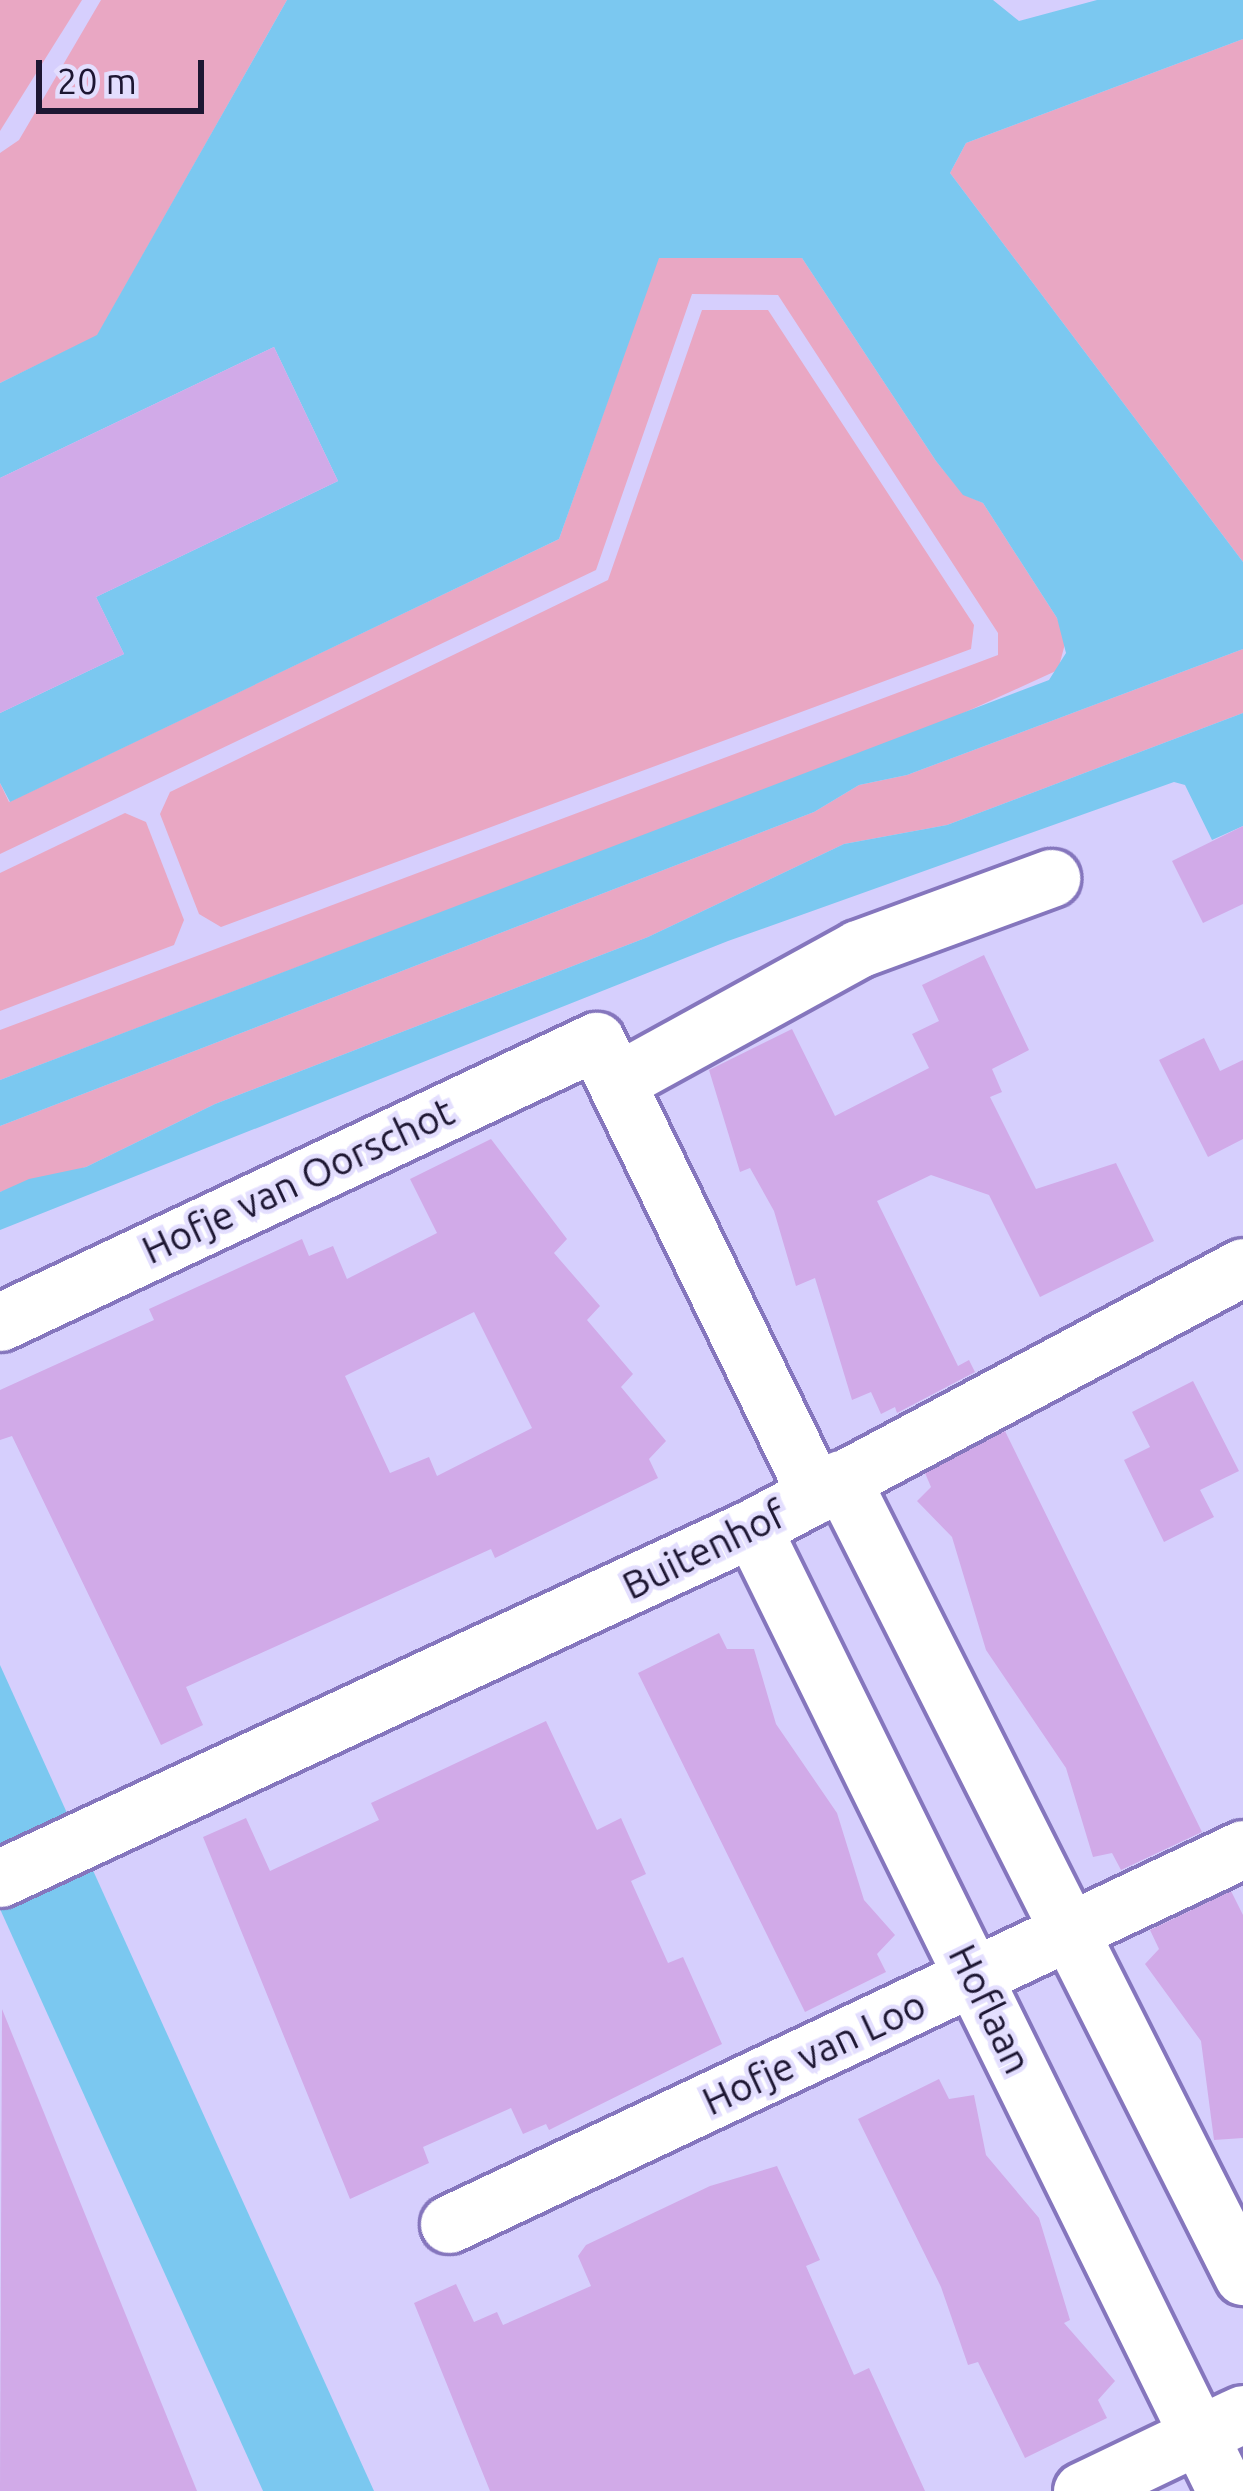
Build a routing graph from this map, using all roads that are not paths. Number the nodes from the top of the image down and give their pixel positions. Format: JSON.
{"nodes":[{"id":1,"x":1051,"y":878,"type":"dead end"},
{"id":2,"x":607,"y":1061,"type":"junction"},
{"id":3,"x":1243,"y":1267,"type":"edge"},
{"id":4,"x":0,"y":1322,"type":"edge"},
{"id":5,"x":829,"y":1486,"type":"junction"},
{"id":6,"x":752,"y":1528,"type":"junction"},
{"id":7,"x":1243,"y":1849,"type":"edge"},
{"id":8,"x":0,"y":1878,"type":"edge"},
{"id":9,"x":1070,"y":1927,"type":"junction"},
{"id":10,"x":975,"y":1977,"type":"junction"},
{"id":11,"x":449,"y":2224,"type":"dead end"},
{"id":12,"x":1243,"y":2276,"type":"edge"},
{"id":13,"x":1221,"y":2424,"type":"edge"},
{"id":14,"x":1082,"y":2491,"type":"edge"},
{"id":15,"x":1226,"y":2491,"type":"edge"}],
"edges":[{"from":1,"to":2,"type":"street","name":"Hofje van Oorschot"},
{"from":2,"to":4,"type":"street","name":"Hofje van Oorschot"},
{"from":2,"to":5,"type":"street"},
{"from":3,"to":5,"type":"street","name":"Buitenhof"},
{"from":5,"to":6,"type":"street","name":"Buitenhof"},
{"from":5,"to":9,"type":"street"},
{"from":6,"to":8,"type":"street","name":"Buitenhof"},
{"from":6,"to":10,"type":"street","name":"Hoflaan"},
{"from":7,"to":9,"type":"street","name":"Hofje van Loo"},
{"from":9,"to":10,"type":"street","name":"Hofje van Loo"},
{"from":9,"to":12,"type":"street"},
{"from":10,"to":11,"type":"street","name":"Hofje van Loo"},
{"from":10,"to":13,"type":"street","name":"Hoflaan"},
{"from":13,"to":14,"type":"street"},
{"from":13,"to":15,"type":"street","name":"Hoflaan"}]}
